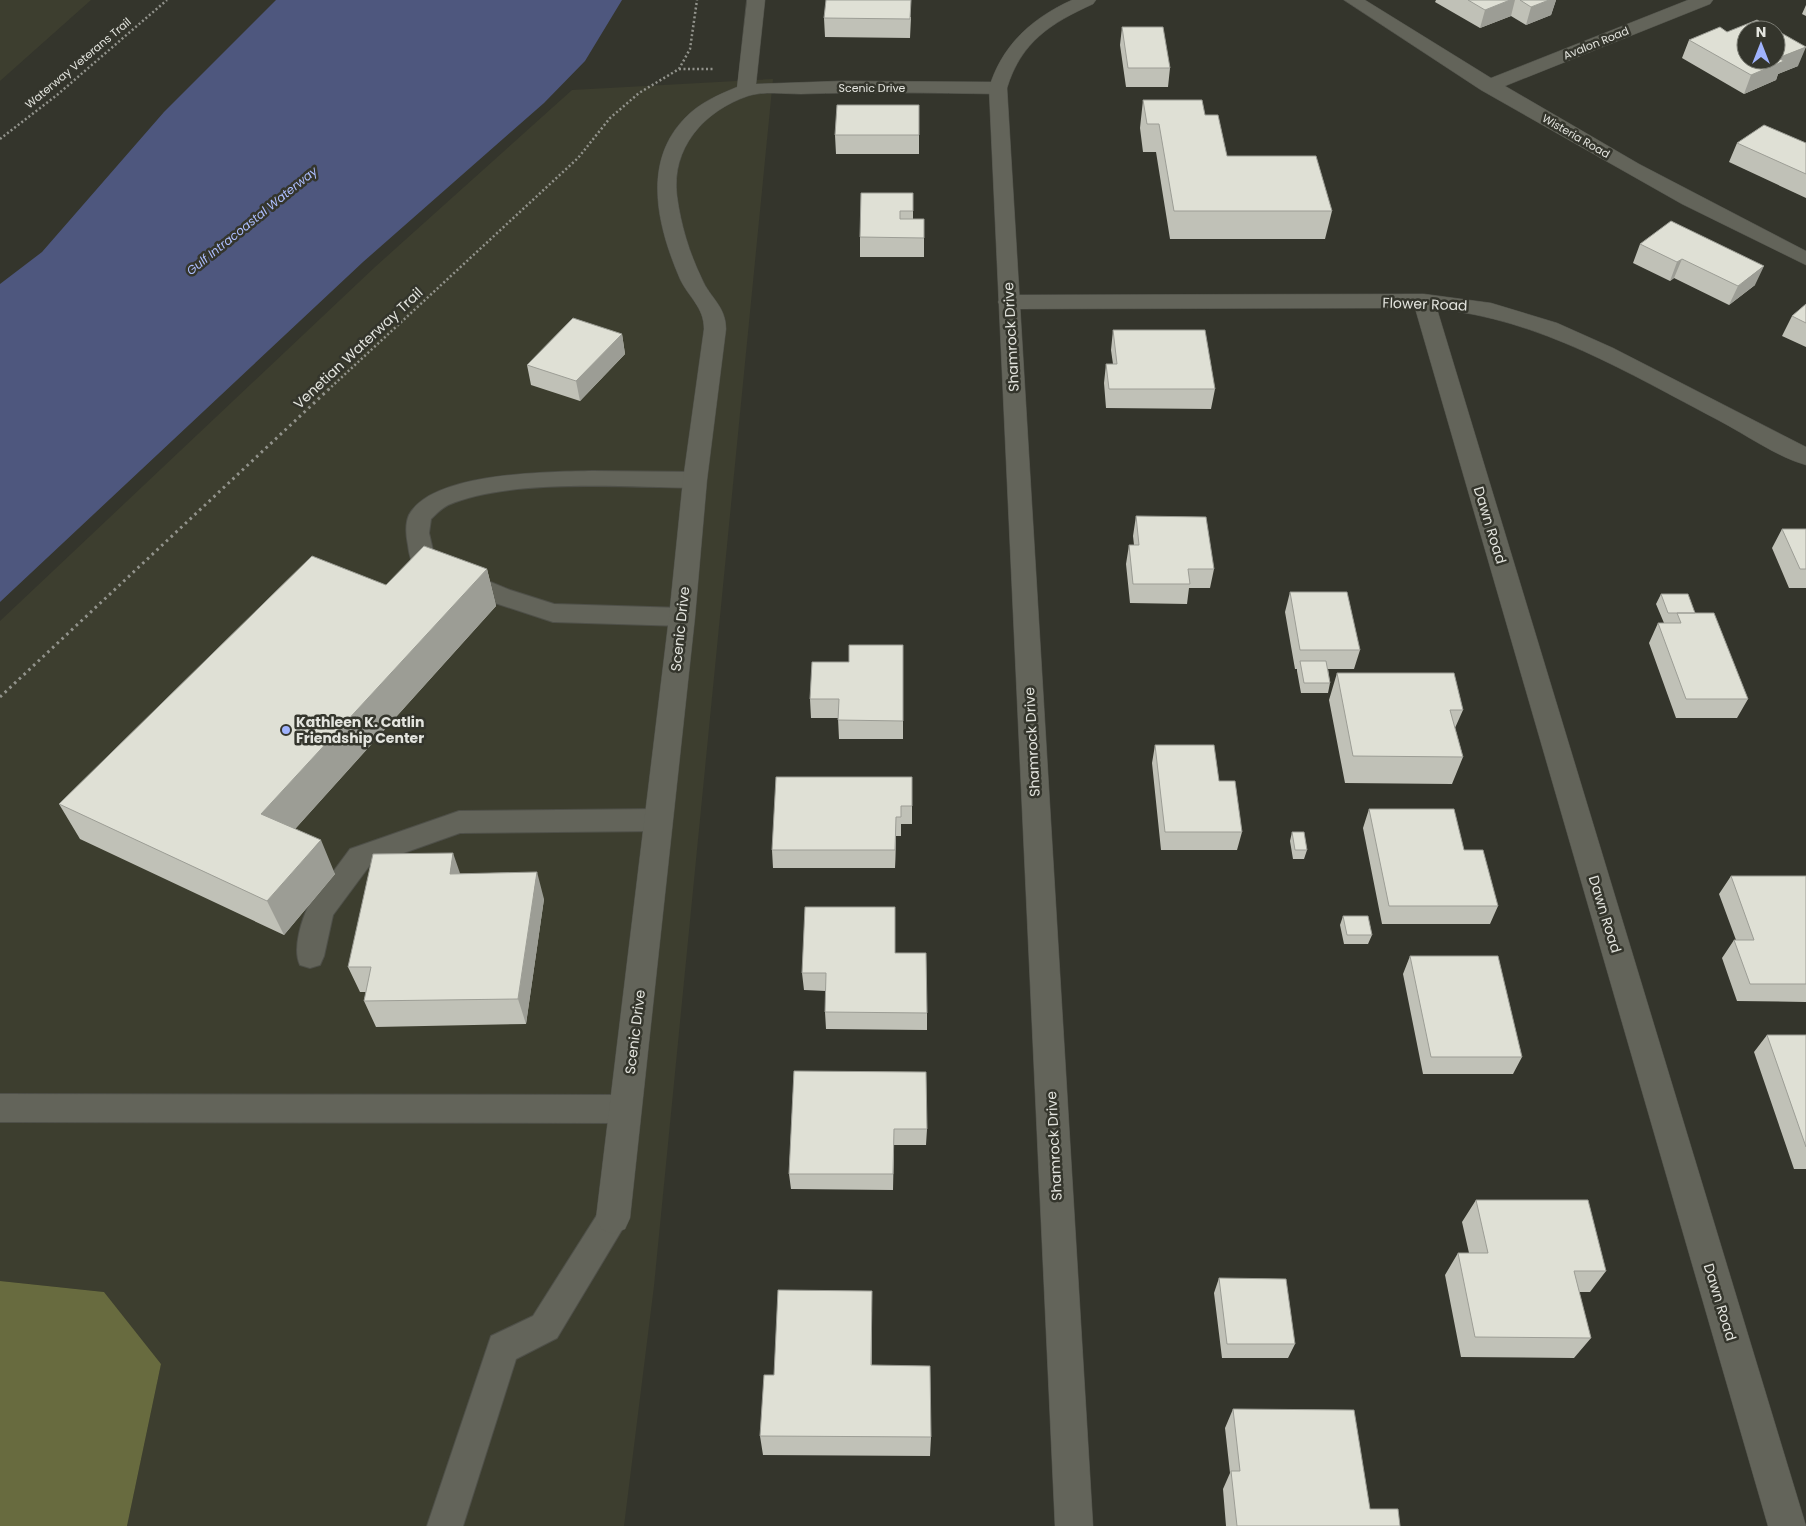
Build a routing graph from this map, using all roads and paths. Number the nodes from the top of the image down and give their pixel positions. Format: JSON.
{"nodes":[{"id":1,"x":167,"y":0,"type":"edge"},
{"id":2,"x":697,"y":0,"type":"edge"},
{"id":3,"x":756,"y":0,"type":"edge"},
{"id":4,"x":1087,"y":0,"type":"edge"},
{"id":5,"x":1353,"y":0,"type":"edge"},
{"id":6,"x":1704,"y":0,"type":"edge"},
{"id":7,"x":1488,"y":86,"type":"junction"},
{"id":8,"x":998,"y":88,"type":"junction"},
{"id":9,"x":746,"y":90,"type":"junction"},
{"id":10,"x":0,"y":139,"type":"edge"},
{"id":11,"x":1806,"y":259,"type":"edge"},
{"id":12,"x":1009,"y":302,"type":"junction"},
{"id":13,"x":1424,"y":302,"type":"junction"},
{"id":14,"x":1806,"y":456,"type":"edge"},
{"id":15,"x":696,"y":480,"type":"junction"},
{"id":16,"x":682,"y":617,"type":"junction"},
{"id":17,"x":0,"y":697,"type":"edge"},
{"id":18,"x":659,"y":820,"type":"junction"},
{"id":19,"x":310,"y":956,"type":"dead end"},
{"id":20,"x":0,"y":1108,"type":"edge"},
{"id":21,"x":626,"y":1109,"type":"junction"},
{"id":22,"x":614,"y":1218,"type":"joint"},
{"id":23,"x":445,"y":1526,"type":"edge"},
{"id":24,"x":1074,"y":1526,"type":"edge"},
{"id":25,"x":1787,"y":1526,"type":"edge"}],
"edges":[{"from":1,"to":10,"type":"path","name":"Waterway Veterans Trail"},
{"from":2,"to":17,"type":"path","name":"Venetian Waterway Trail"},
{"from":3,"to":9,"type":"street"},
{"from":4,"to":8,"type":"street","name":"Shamrock Drive"},
{"from":5,"to":7,"type":"street","name":"Wisteria Road"},
{"from":6,"to":7,"type":"street","name":"Avalon Road"},
{"from":7,"to":11,"type":"street","name":"Wisteria Road"},
{"from":8,"to":9,"type":"street","name":"Scenic Drive"},
{"from":8,"to":12,"type":"street","name":"Shamrock Drive"},
{"from":9,"to":15,"type":"street","name":"Scenic Drive"},
{"from":12,"to":13,"type":"street","name":"Flower Road"},
{"from":12,"to":24,"type":"street","name":"Shamrock Drive"},
{"from":13,"to":14,"type":"street","name":"Flower Road"},
{"from":13,"to":25,"type":"street","name":"Dawn Road"},
{"from":15,"to":16,"type":"street","name":"Scenic Drive"},
{"from":15,"to":16,"type":"lane"},
{"from":16,"to":18,"type":"street","name":"Scenic Drive"},
{"from":18,"to":19,"type":"lane"},
{"from":18,"to":21,"type":"street","name":"Scenic Drive"},
{"from":20,"to":21,"type":"lane"},
{"from":21,"to":22,"type":"street","name":"Scenic Drive"},
{"from":22,"to":23,"type":"lane"}]}
